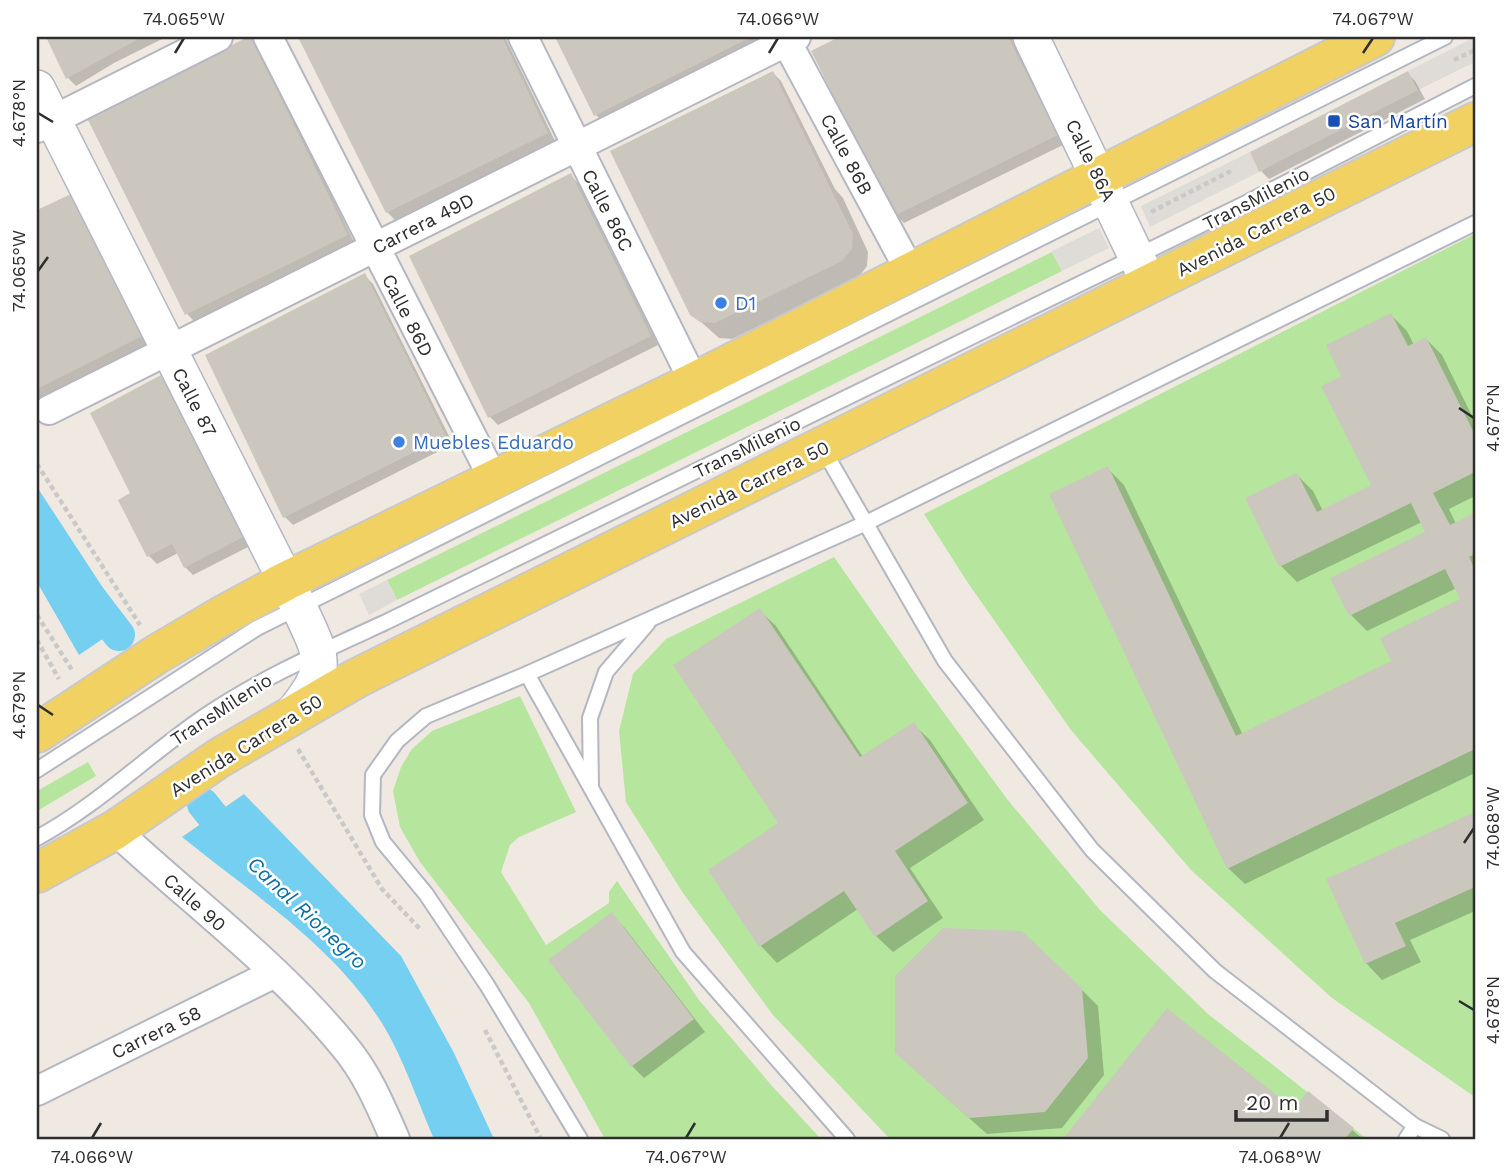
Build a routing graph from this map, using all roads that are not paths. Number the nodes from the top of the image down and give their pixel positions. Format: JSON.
{"nodes":[{"id":1,"x":218,"y":37,"type":"edge"},
{"id":2,"x":268,"y":37,"type":"edge"},
{"id":3,"x":523,"y":37,"type":"edge"},
{"id":4,"x":1031,"y":37,"type":"edge"},
{"id":5,"x":1375,"y":37,"type":"edge"},
{"id":6,"x":1445,"y":37,"type":"edge"},
{"id":7,"x":789,"y":38,"type":"edge"},
{"id":8,"x":1475,"y":86,"type":"edge"},
{"id":9,"x":37,"y":88,"type":"edge"},
{"id":10,"x":1475,"y":121,"type":"edge"},
{"id":11,"x":45,"y":124,"type":"edge"},
{"id":12,"x":577,"y":146,"type":"junction"},
{"id":13,"x":1105,"y":190,"type":"junction"},
{"id":14,"x":1475,"y":223,"type":"edge"},
{"id":15,"x":373,"y":248,"type":"junction"},
{"id":16,"x":910,"y":271,"type":"junction"},
{"id":17,"x":1143,"y":271,"type":"junction"},
{"id":18,"x":169,"y":350,"type":"junction"},
{"id":19,"x":694,"y":382,"type":"junction"},
{"id":20,"x":49,"y":410,"type":"dead end"},
{"id":21,"x":822,"y":448,"type":"junction"},
{"id":22,"x":494,"y":480,"type":"junction"},
{"id":23,"x":866,"y":523,"type":"junction"},
{"id":24,"x":293,"y":594,"type":"junction"},
{"id":25,"x":651,"y":619,"type":"junction"},
{"id":26,"x":319,"y":652,"type":"junction"},
{"id":27,"x":527,"y":674,"type":"junction"},
{"id":28,"x":291,"y":726,"type":"junction"},
{"id":29,"x":37,"y":733,"type":"edge"},
{"id":30,"x":37,"y":770,"type":"edge"},
{"id":31,"x":590,"y":790,"type":"junction"},
{"id":32,"x":115,"y":830,"type":"junction"},
{"id":33,"x":37,"y":838,"type":"edge"},
{"id":34,"x":37,"y":873,"type":"edge"},
{"id":35,"x":275,"y":973,"type":"junction"},
{"id":36,"x":37,"y":1091,"type":"edge"},
{"id":37,"x":1415,"y":1126,"type":"junction"},
{"id":38,"x":395,"y":1139,"type":"edge"},
{"id":39,"x":580,"y":1139,"type":"edge"},
{"id":40,"x":847,"y":1139,"type":"edge"},
{"id":41,"x":1406,"y":1139,"type":"edge"},
{"id":42,"x":1442,"y":1139,"type":"edge"}],
"edges":[{"from":1,"to":11,"type":"street"},
{"from":2,"to":15,"type":"street","name":"Calle 86D"},
{"from":3,"to":12,"type":"street","name":"Calle 86C"},
{"from":4,"to":13,"type":"street","name":"Calle 86A"},
{"from":5,"to":13,"type":"main road"},
{"from":6,"to":13,"type":"lane"},
{"from":7,"to":12,"type":"street","name":"Carrera 49D"},
{"from":7,"to":16,"type":"street","name":"Calle 86B"},
{"from":8,"to":17,"type":"lane","name":"TransMilenio"},
{"from":9,"to":11,"type":"street","name":"Calle 87"},
{"from":10,"to":17,"type":"main road","name":"Avenida Carrera 50"},
{"from":11,"to":18,"type":"street","name":"Calle 87"},
{"from":12,"to":15,"type":"street","name":"Carrera 49D"},
{"from":12,"to":19,"type":"street","name":"Calle 86C"},
{"from":13,"to":16,"type":"main road"},
{"from":13,"to":17,"type":"street","name":"Calle 86A"},
{"from":13,"to":24,"type":"lane"},
{"from":14,"to":23,"type":"lane"},
{"from":15,"to":18,"type":"street","name":"Carrera 49D"},
{"from":15,"to":22,"type":"street","name":"Calle 86D"},
{"from":16,"to":19,"type":"main road"},
{"from":17,"to":21,"type":"main road","name":"Avenida Carrera 50"},
{"from":17,"to":26,"type":"lane","name":"TransMilenio"},
{"from":18,"to":20,"type":"street","name":"Carrera 49D"},
{"from":18,"to":24,"type":"street","name":"Calle 87"},
{"from":19,"to":22,"type":"main road"},
{"from":21,"to":23,"type":"lane"},
{"from":21,"to":28,"type":"main road","name":"Avenida Carrera 50"},
{"from":22,"to":24,"type":"main road"},
{"from":23,"to":25,"type":"lane"},
{"from":23,"to":37,"type":"lane"},
{"from":24,"to":26,"type":"street","name":"Calle 87"},
{"from":24,"to":29,"type":"main road"},
{"from":24,"to":30,"type":"lane"},
{"from":25,"to":27,"type":"lane"},
{"from":25,"to":31,"type":"lane"},
{"from":26,"to":28,"type":"street"},
{"from":26,"to":33,"type":"lane","name":"TransMilenio"},
{"from":27,"to":31,"type":"lane"},
{"from":27,"to":39,"type":"lane"},
{"from":28,"to":32,"type":"main road","name":"Avenida Carrera 50"},
{"from":31,"to":40,"type":"lane"},
{"from":32,"to":34,"type":"main road","name":"Avenida Carrera 50"},
{"from":32,"to":35,"type":"street","name":"Calle 90"},
{"from":35,"to":36,"type":"street","name":"Carrera 58"},
{"from":35,"to":38,"type":"street","name":"Calle 90"},
{"from":37,"to":41,"type":"lane"},
{"from":37,"to":42,"type":"lane"}]}
